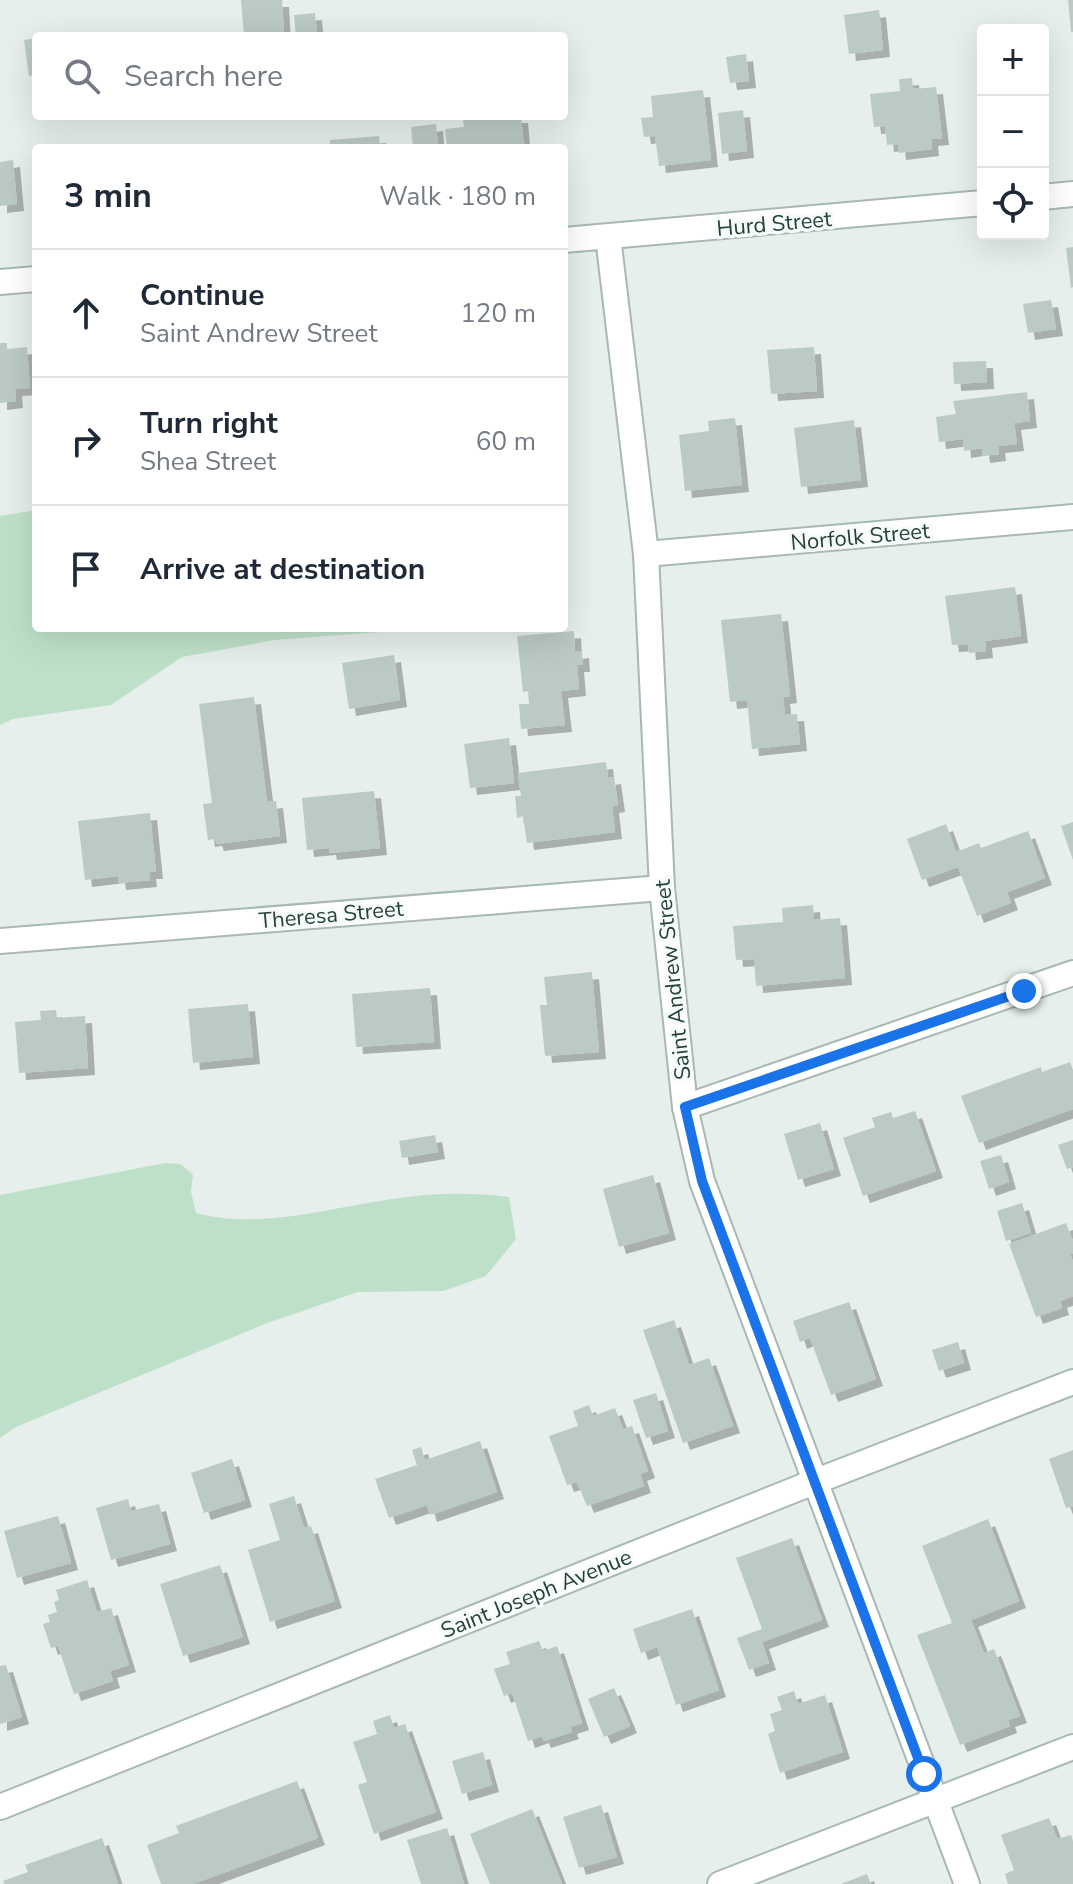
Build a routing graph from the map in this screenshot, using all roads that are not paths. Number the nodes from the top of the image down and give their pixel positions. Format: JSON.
{"nodes":[{"id":1,"x":1073,"y":194,"type":"edge"},
{"id":2,"x":1049,"y":196,"type":"edge"},
{"id":3,"x":977,"y":204,"type":"edge"},
{"id":4,"x":608,"y":237,"type":"junction"},
{"id":5,"x":568,"y":240,"type":"edge"},
{"id":6,"x":32,"y":279,"type":"edge"},
{"id":7,"x":0,"y":282,"type":"edge"},
{"id":8,"x":1073,"y":517,"type":"edge"},
{"id":9,"x":646,"y":554,"type":"junction"},
{"id":10,"x":662,"y":888,"type":"junction"},
{"id":11,"x":0,"y":941,"type":"edge"},
{"id":12,"x":1073,"y":973,"type":"edge"},
{"id":13,"x":685,"y":1107,"type":"junction"},
{"id":14,"x":1073,"y":1382,"type":"edge"},
{"id":15,"x":814,"y":1482,"type":"junction"},
{"id":16,"x":1073,"y":1747,"type":"edge"},
{"id":17,"x":935,"y":1802,"type":"junction"},
{"id":18,"x":0,"y":1807,"type":"edge"},
{"id":19,"x":720,"y":1884,"type":"edge"},
{"id":20,"x":967,"y":1884,"type":"edge"}],
"edges":[{"from":1,"to":2,"type":"street"},
{"from":3,"to":4,"type":"street","name":"Hurd Street"},
{"from":4,"to":5,"type":"street","name":"Hurd Street"},
{"from":4,"to":9,"type":"street","name":"Saint Andrew Street"},
{"from":6,"to":7,"type":"street"},
{"from":8,"to":9,"type":"street","name":"Norfolk Street"},
{"from":9,"to":10,"type":"street","name":"Saint Andrew Street"},
{"from":10,"to":11,"type":"street","name":"Theresa Street"},
{"from":10,"to":13,"type":"street","name":"Saint Andrew Street"},
{"from":12,"to":13,"type":"street"},
{"from":13,"to":15,"type":"street","name":"Saint Andrew Street"},
{"from":14,"to":15,"type":"street","name":"Saint Joseph Avenue"},
{"from":15,"to":17,"type":"street","name":"Saint Andrew Street"},
{"from":15,"to":18,"type":"street","name":"Saint Joseph Avenue"},
{"from":16,"to":17,"type":"street"},
{"from":17,"to":19,"type":"street"},
{"from":17,"to":20,"type":"street","name":"Saint Andrew Street"}]}
